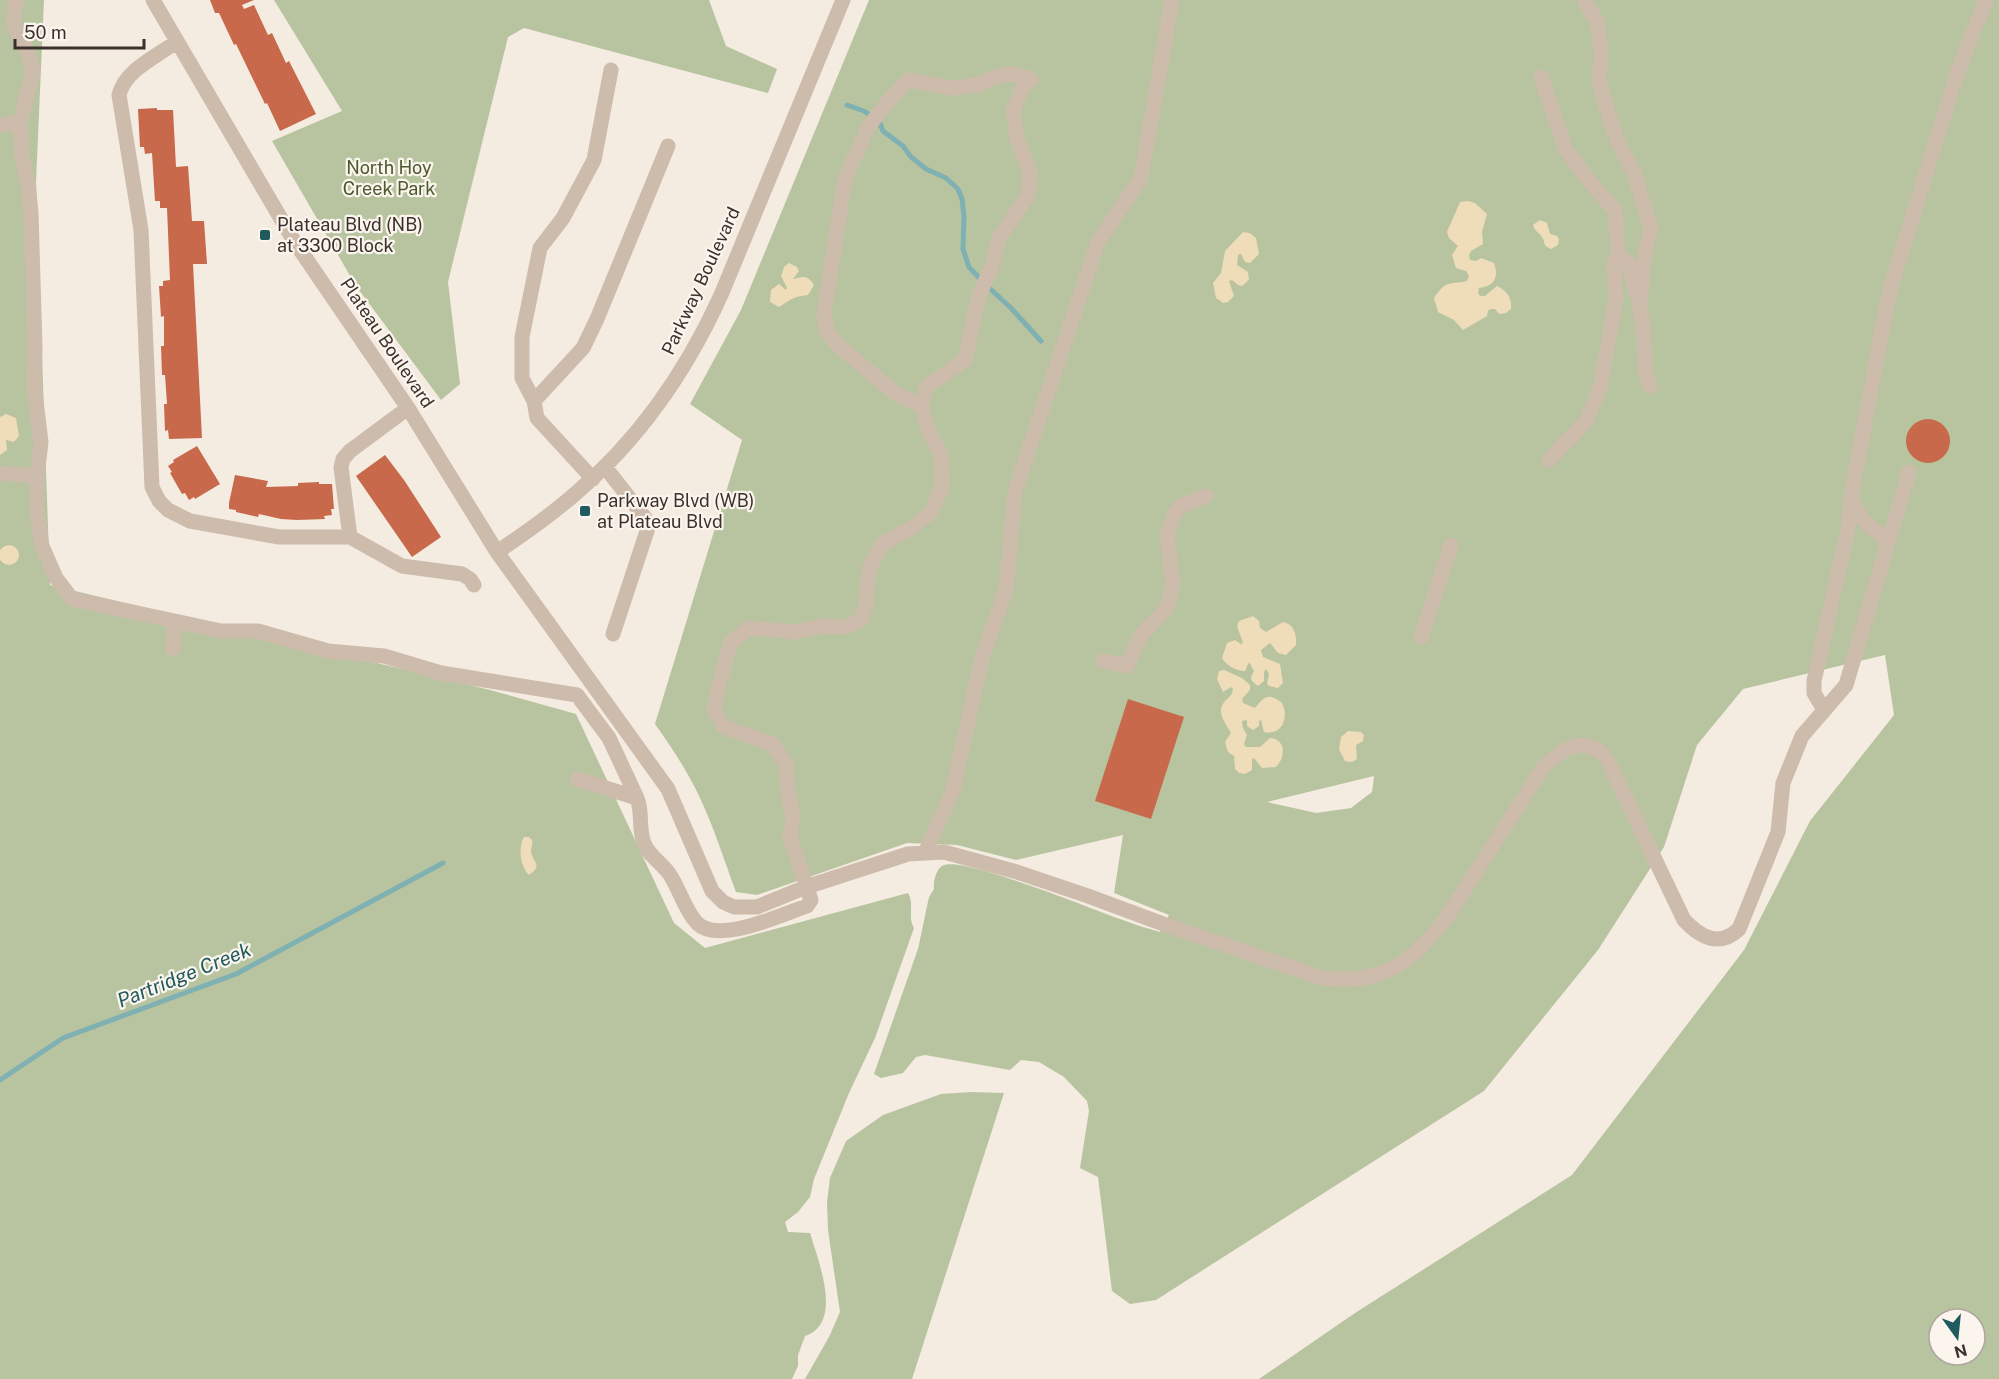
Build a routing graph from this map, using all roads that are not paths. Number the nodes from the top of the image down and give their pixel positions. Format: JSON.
{"nodes":[{"id":1,"x":153,"y":0,"type":"edge"},
{"id":2,"x":843,"y":0,"type":"edge"},
{"id":3,"x":1172,"y":0,"type":"edge"},
{"id":4,"x":1584,"y":0,"type":"edge"},
{"id":5,"x":1986,"y":0,"type":"edge"},
{"id":6,"x":16,"y":1,"type":"edge"},
{"id":7,"x":176,"y":42,"type":"junction"},
{"id":8,"x":611,"y":70,"type":"dead end"},
{"id":9,"x":1541,"y":77,"type":"dead end"},
{"id":10,"x":20,"y":122,"type":"junction"},
{"id":11,"x":0,"y":125,"type":"edge"},
{"id":12,"x":668,"y":146,"type":"dead end"},
{"id":13,"x":1618,"y":255,"type":"junction"},
{"id":14,"x":1640,"y":309,"type":"junction"},
{"id":15,"x":1650,"y":386,"type":"dead end"},
{"id":16,"x":534,"y":401,"type":"junction"},
{"id":17,"x":921,"y":406,"type":"junction"},
{"id":18,"x":408,"y":408,"type":"junction"},
{"id":19,"x":1549,"y":460,"type":"dead end"},
{"id":20,"x":605,"y":467,"type":"junction"},
{"id":21,"x":1909,"y":472,"type":"dead end"},
{"id":22,"x":0,"y":473,"type":"edge"},
{"id":23,"x":38,"y":476,"type":"junction"},
{"id":24,"x":593,"y":479,"type":"junction"},
{"id":25,"x":1206,"y":496,"type":"dead end"},
{"id":26,"x":1851,"y":498,"type":"junction"},
{"id":27,"x":350,"y":537,"type":"junction"},
{"id":28,"x":1888,"y":542,"type":"junction"},
{"id":29,"x":1451,"y":545,"type":"dead end"},
{"id":30,"x":497,"y":552,"type":"junction"},
{"id":31,"x":474,"y":585,"type":"dead end"},
{"id":32,"x":174,"y":621,"type":"junction"},
{"id":33,"x":613,"y":634,"type":"dead end"},
{"id":34,"x":1421,"y":638,"type":"dead end"},
{"id":35,"x":173,"y":649,"type":"dead end"},
{"id":36,"x":1103,"y":661,"type":"dead end"},
{"id":37,"x":1824,"y":710,"type":"junction"},
{"id":38,"x":577,"y":779,"type":"dead end"},
{"id":39,"x":637,"y":798,"type":"junction"},
{"id":40,"x":924,"y":853,"type":"junction"},
{"id":41,"x":806,"y":887,"type":"junction"}],
"edges":[{"from":1,"to":7,"type":"street","name":"Plateau Boulevard"},
{"from":2,"to":20,"type":"street","name":"Parkway Boulevard"},
{"from":3,"to":40,"type":"street"},
{"from":4,"to":14,"type":"street"},
{"from":5,"to":26,"type":"street"},
{"from":6,"to":10,"type":"street"},
{"from":7,"to":18,"type":"street","name":"Plateau Boulevard"},
{"from":7,"to":27,"type":"street"},
{"from":8,"to":16,"type":"street"},
{"from":9,"to":13,"type":"street"},
{"from":10,"to":11,"type":"street"},
{"from":10,"to":23,"type":"street"},
{"from":12,"to":16,"type":"street"},
{"from":13,"to":14,"type":"street"},
{"from":13,"to":19,"type":"street"},
{"from":14,"to":15,"type":"street"},
{"from":16,"to":24,"type":"street"},
{"from":17,"to":17,"type":"street"},
{"from":17,"to":41,"type":"street"},
{"from":18,"to":27,"type":"street"},
{"from":18,"to":30,"type":"street","name":"Plateau Boulevard"},
{"from":20,"to":24,"type":"street","name":"Parkway Boulevard"},
{"from":20,"to":33,"type":"street"},
{"from":21,"to":28,"type":"street","name":"Plateau Boulevard"},
{"from":22,"to":23,"type":"street"},
{"from":23,"to":32,"type":"street"},
{"from":24,"to":30,"type":"street","name":"Parkway Boulevard"},
{"from":25,"to":36,"type":"street"},
{"from":26,"to":28,"type":"street"},
{"from":26,"to":37,"type":"street"},
{"from":27,"to":31,"type":"street"},
{"from":28,"to":37,"type":"street","name":"Plateau Boulevard"},
{"from":29,"to":34,"type":"street"},
{"from":30,"to":41,"type":"street","name":"Plateau Boulevard"},
{"from":32,"to":35,"type":"street"},
{"from":32,"to":39,"type":"street"},
{"from":37,"to":40,"type":"street","name":"Plateau Boulevard"},
{"from":38,"to":39,"type":"street"},
{"from":39,"to":41,"type":"street"},
{"from":40,"to":41,"type":"street","name":"Plateau Boulevard"}]}
